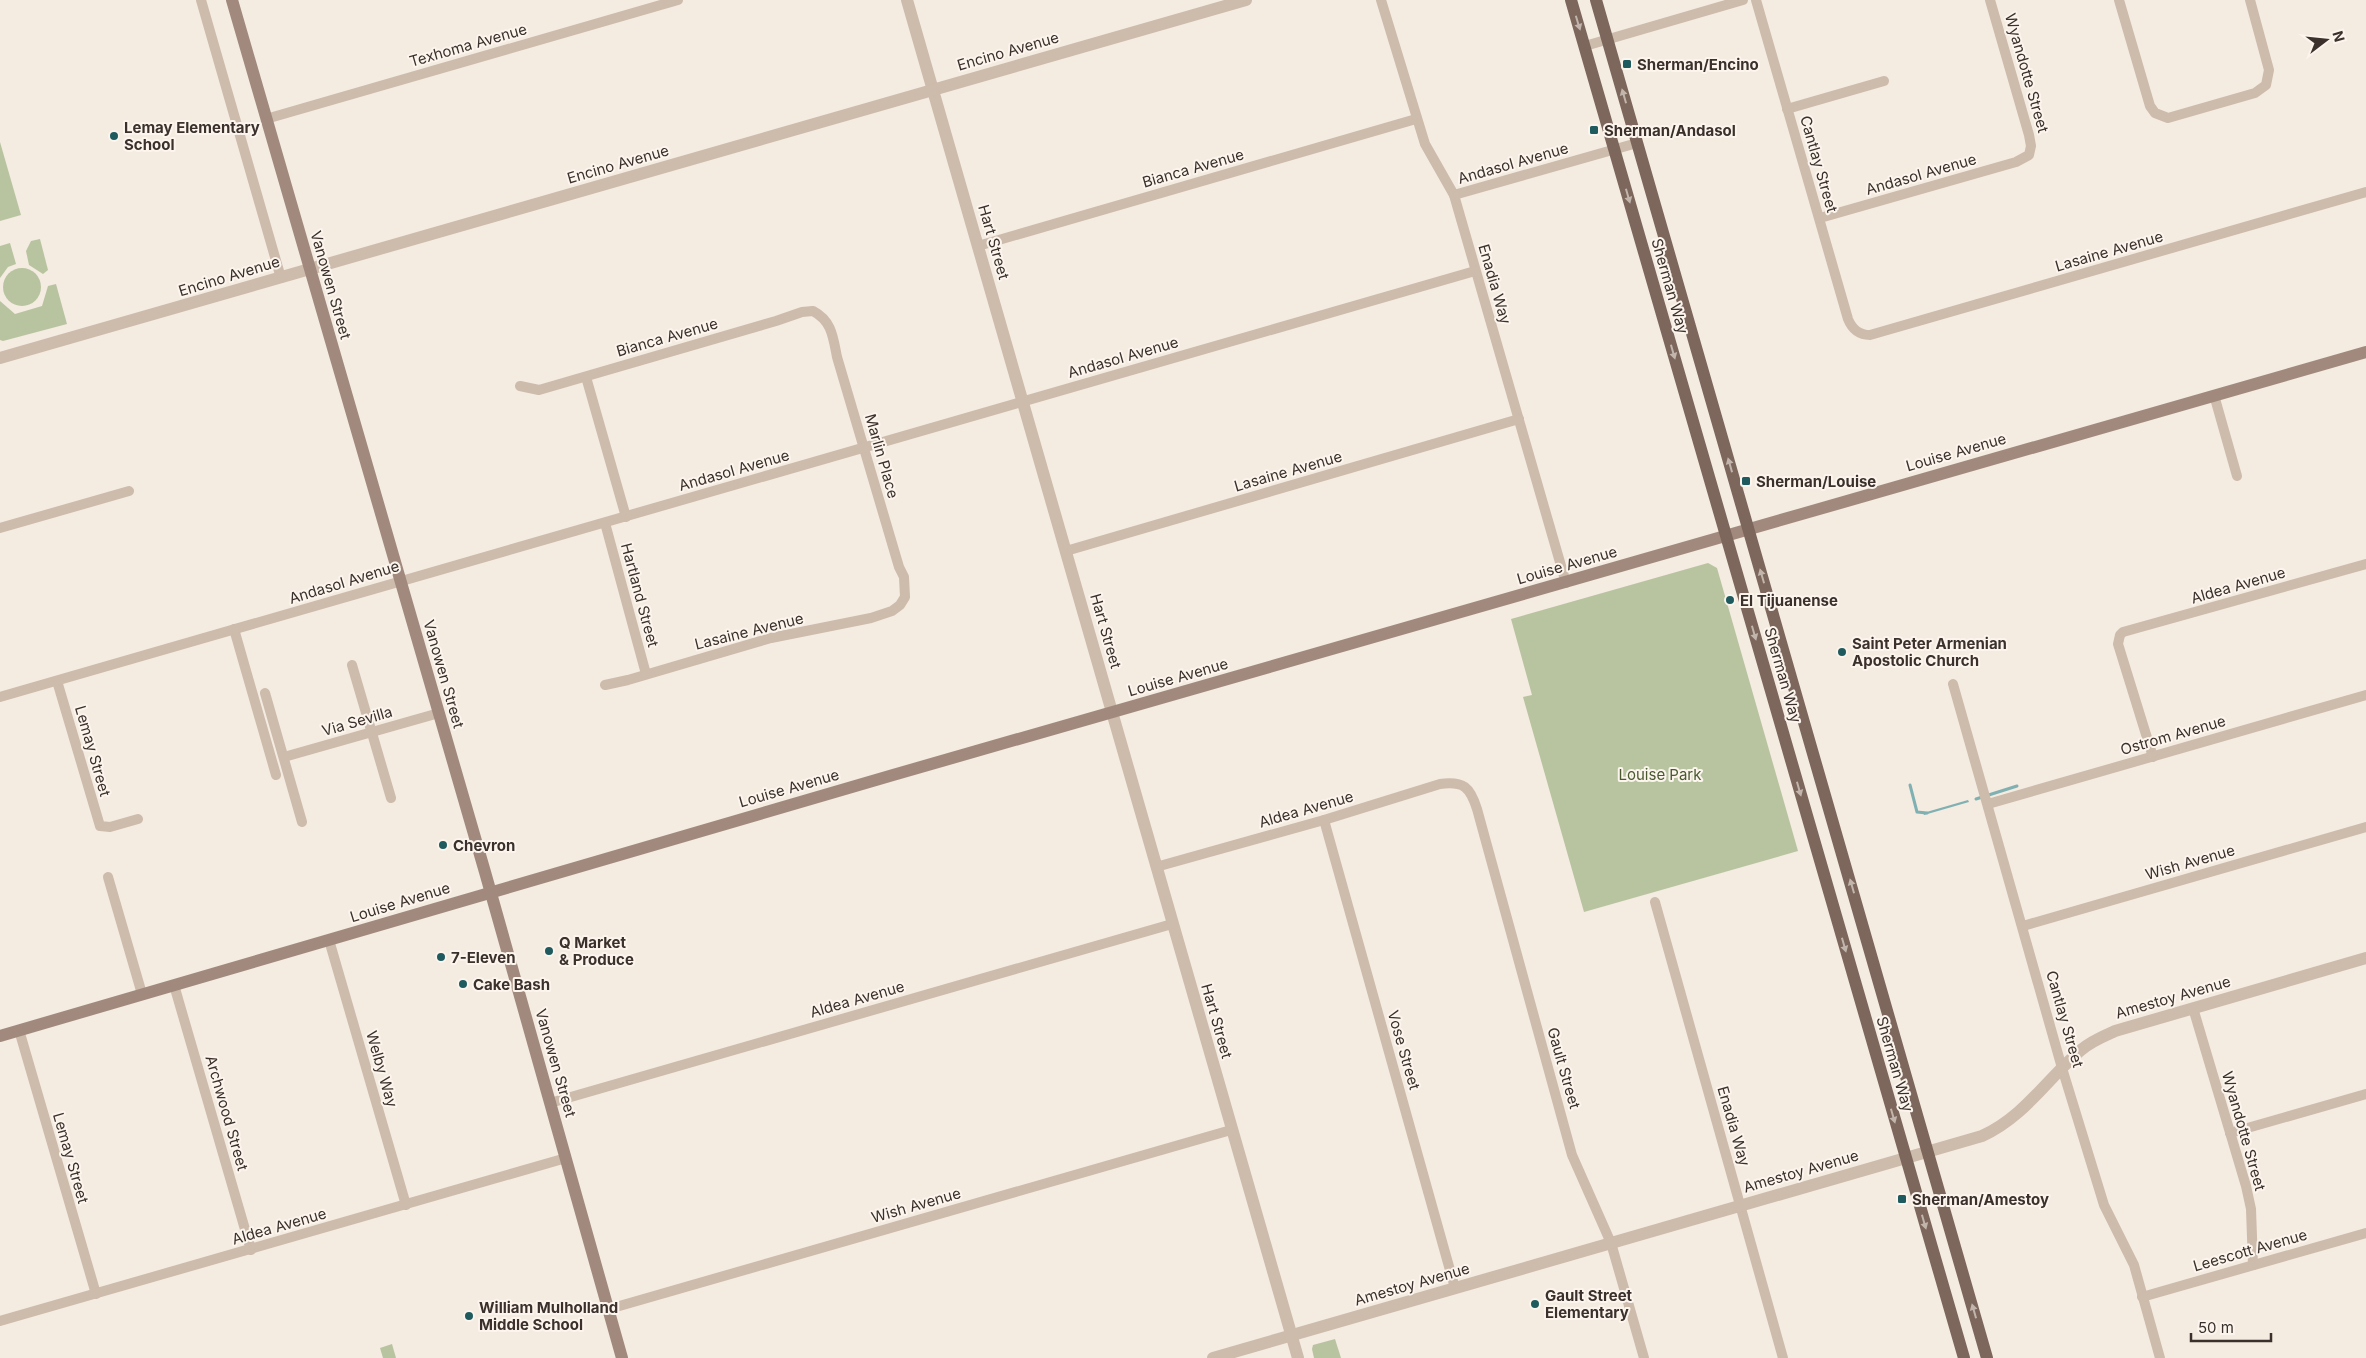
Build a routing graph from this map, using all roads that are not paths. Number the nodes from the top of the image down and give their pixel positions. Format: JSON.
{"nodes":[{"id":1,"x":201,"y":0,"type":"edge"},
{"id":2,"x":232,"y":0,"type":"edge"},
{"id":3,"x":678,"y":0,"type":"edge"},
{"id":4,"x":907,"y":0,"type":"edge"},
{"id":5,"x":1246,"y":0,"type":"edge"},
{"id":6,"x":1381,"y":0,"type":"edge"},
{"id":7,"x":1571,"y":0,"type":"edge"},
{"id":8,"x":1596,"y":0,"type":"edge"},
{"id":9,"x":1743,"y":0,"type":"edge"},
{"id":10,"x":1756,"y":0,"type":"edge"},
{"id":11,"x":1990,"y":0,"type":"edge"},
{"id":12,"x":2119,"y":0,"type":"edge"},
{"id":13,"x":2250,"y":0,"type":"edge"},
{"id":14,"x":1608,"y":40,"type":"junction"},
{"id":15,"x":1585,"y":46,"type":"junction"},
{"id":16,"x":1884,"y":81,"type":"dead end"},
{"id":17,"x":933,"y":89,"type":"junction"},
{"id":18,"x":1788,"y":108,"type":"junction"},
{"id":19,"x":266,"y":118,"type":"junction"},
{"id":20,"x":1416,"y":119,"type":"junction"},
{"id":21,"x":1637,"y":143,"type":"junction"},
{"id":22,"x":1614,"y":149,"type":"junction"},
{"id":23,"x":2029,"y":155,"type":"joint"},
{"id":24,"x":2366,"y":192,"type":"edge"},
{"id":25,"x":1454,"y":195,"type":"junction"},
{"id":26,"x":1820,"y":218,"type":"junction"},
{"id":27,"x":978,"y":246,"type":"junction"},
{"id":28,"x":310,"y":270,"type":"junction"},
{"id":29,"x":1476,"y":271,"type":"junction"},
{"id":30,"x":281,"y":278,"type":"junction"},
{"id":31,"x":822,"y":316,"type":"joint"},
{"id":32,"x":1860,"y":333,"type":"joint"},
{"id":33,"x":2366,"y":352,"type":"edge"},
{"id":34,"x":0,"y":358,"type":"edge"},
{"id":35,"x":586,"y":377,"type":"junction"},
{"id":36,"x":520,"y":386,"type":"dead end"},
{"id":37,"x":2214,"y":396,"type":"junction"},
{"id":38,"x":1023,"y":402,"type":"junction"},
{"id":39,"x":1519,"y":419,"type":"junction"},
{"id":40,"x":864,"y":448,"type":"junction"},
{"id":41,"x":2237,"y":476,"type":"dead end"},
{"id":42,"x":129,"y":491,"type":"dead end"},
{"id":43,"x":626,"y":517,"type":"junction"},
{"id":44,"x":605,"y":523,"type":"junction"},
{"id":45,"x":0,"y":528,"type":"edge"},
{"id":46,"x":1749,"y":529,"type":"junction"},
{"id":47,"x":1726,"y":536,"type":"junction"},
{"id":48,"x":1066,"y":551,"type":"junction"},
{"id":49,"x":2366,"y":564,"type":"edge"},
{"id":50,"x":400,"y":580,"type":"junction"},
{"id":51,"x":1566,"y":583,"type":"junction"},
{"id":52,"x":900,"y":605,"type":"joint"},
{"id":53,"x":234,"y":629,"type":"junction"},
{"id":54,"x":352,"y":665,"type":"dead end"},
{"id":55,"x":646,"y":674,"type":"junction"},
{"id":56,"x":57,"y":681,"type":"junction"},
{"id":57,"x":1953,"y":684,"type":"dead end"},
{"id":58,"x":606,"y":685,"type":"dead end"},
{"id":59,"x":265,"y":693,"type":"dead end"},
{"id":60,"x":2366,"y":695,"type":"edge"},
{"id":61,"x":0,"y":697,"type":"edge"},
{"id":62,"x":1112,"y":712,"type":"junction"},
{"id":63,"x":438,"y":713,"type":"junction"},
{"id":64,"x":372,"y":732,"type":"junction"},
{"id":65,"x":2153,"y":756,"type":"junction"},
{"id":66,"x":284,"y":757,"type":"junction"},
{"id":67,"x":276,"y":775,"type":"dead end"},
{"id":68,"x":1464,"y":785,"type":"joint"},
{"id":69,"x":391,"y":798,"type":"dead end"},
{"id":70,"x":1988,"y":804,"type":"junction"},
{"id":71,"x":138,"y":819,"type":"dead end"},
{"id":72,"x":1324,"y":820,"type":"junction"},
{"id":73,"x":302,"y":822,"type":"dead end"},
{"id":74,"x":2366,"y":827,"type":"edge"},
{"id":75,"x":1156,"y":867,"type":"junction"},
{"id":76,"x":108,"y":877,"type":"dead end"},
{"id":77,"x":491,"y":892,"type":"junction"},
{"id":78,"x":1655,"y":902,"type":"dead end"},
{"id":79,"x":1172,"y":924,"type":"junction"},
{"id":80,"x":2022,"y":926,"type":"junction"},
{"id":81,"x":329,"y":940,"type":"junction"},
{"id":82,"x":2366,"y":958,"type":"edge"},
{"id":83,"x":174,"y":985,"type":"junction"},
{"id":84,"x":142,"y":994,"type":"junction"},
{"id":85,"x":2193,"y":1008,"type":"junction"},
{"id":86,"x":19,"y":1030,"type":"junction"},
{"id":87,"x":0,"y":1036,"type":"edge"},
{"id":88,"x":2062,"y":1068,"type":"junction"},
{"id":89,"x":2366,"y":1094,"type":"edge"},
{"id":90,"x":550,"y":1103,"type":"junction"},
{"id":91,"x":1231,"y":1130,"type":"junction"},
{"id":92,"x":2230,"y":1132,"type":"junction"},
{"id":93,"x":1928,"y":1152,"type":"junction"},
{"id":94,"x":566,"y":1158,"type":"junction"},
{"id":95,"x":1906,"y":1158,"type":"junction"},
{"id":96,"x":406,"y":1205,"type":"junction"},
{"id":97,"x":1740,"y":1206,"type":"junction"},
{"id":98,"x":2366,"y":1233,"type":"edge"},
{"id":99,"x":1611,"y":1243,"type":"junction"},
{"id":100,"x":251,"y":1250,"type":"junction"},
{"id":101,"x":2253,"y":1265,"type":"junction"},
{"id":102,"x":1455,"y":1288,"type":"junction"},
{"id":103,"x":96,"y":1294,"type":"junction"},
{"id":104,"x":2142,"y":1296,"type":"junction"},
{"id":105,"x":609,"y":1309,"type":"junction"},
{"id":106,"x":0,"y":1322,"type":"edge"},
{"id":107,"x":1292,"y":1335,"type":"junction"},
{"id":108,"x":622,"y":1358,"type":"edge"},
{"id":109,"x":1214,"y":1358,"type":"edge"},
{"id":110,"x":1298,"y":1358,"type":"edge"},
{"id":111,"x":1644,"y":1358,"type":"edge"},
{"id":112,"x":1784,"y":1358,"type":"edge"},
{"id":113,"x":1964,"y":1358,"type":"edge"},
{"id":114,"x":1987,"y":1358,"type":"edge"},
{"id":115,"x":2160,"y":1358,"type":"edge"}],
"edges":[{"from":1,"to":30,"type":"street"},
{"from":2,"to":19,"type":"main road","name":"Vanowen Street"},
{"from":3,"to":19,"type":"street","name":"Texhoma Avenue"},
{"from":4,"to":17,"type":"street","name":"Hart Street"},
{"from":5,"to":17,"type":"street","name":"Encino Avenue"},
{"from":6,"to":20,"type":"street","name":"Enadia Way"},
{"from":7,"to":15,"type":"main road","name":"Sherman Way","one_way":true},
{"from":8,"to":14,"type":"main road","name":"Sherman Way"},
{"from":9,"to":14,"type":"street"},
{"from":10,"to":18,"type":"street","name":"Cantlay Street"},
{"from":11,"to":23,"type":"street","name":"Wyandotte Street"},
{"from":12,"to":13,"type":"street"},
{"from":14,"to":15,"type":"street"},
{"from":21,"to":14,"type":"main road","name":"Sherman Way","one_way":true},
{"from":15,"to":22,"type":"main road","name":"Sherman Way"},
{"from":16,"to":18,"type":"street"},
{"from":17,"to":27,"type":"street","name":"Hart Street"},
{"from":17,"to":28,"type":"street","name":"Encino Avenue"},
{"from":18,"to":26,"type":"street","name":"Cantlay Street"},
{"from":19,"to":28,"type":"main road","name":"Vanowen Street"},
{"from":20,"to":25,"type":"street","name":"Enadia Way"},
{"from":20,"to":27,"type":"street","name":"Bianca Avenue"},
{"from":21,"to":22,"type":"street","name":"Andasol Avenue"},
{"from":46,"to":21,"type":"main road","name":"Sherman Way","one_way":true},
{"from":22,"to":25,"type":"street","name":"Andasol Avenue"},
{"from":22,"to":47,"type":"main road","name":"Sherman Way","one_way":true},
{"from":23,"to":26,"type":"street","name":"Andasol Avenue"},
{"from":24,"to":32,"type":"street","name":"Lasaine Avenue"},
{"from":25,"to":29,"type":"street","name":"Enadia Way"},
{"from":26,"to":32,"type":"street","name":"Cantlay Street"},
{"from":27,"to":38,"type":"street","name":"Hart Street"},
{"from":28,"to":30,"type":"street","name":"Encino Avenue"},
{"from":28,"to":50,"type":"main road","name":"Vanowen Street"},
{"from":29,"to":38,"type":"street","name":"Andasol Avenue"},
{"from":29,"to":39,"type":"street","name":"Enadia Way"},
{"from":30,"to":34,"type":"street","name":"Encino Avenue"},
{"from":31,"to":35,"type":"street","name":"Bianca Avenue"},
{"from":31,"to":40,"type":"street","name":"Marlin Place"},
{"from":33,"to":37,"type":"main road","name":"Louise Avenue"},
{"from":35,"to":36,"type":"street","name":"Bianca Avenue"},
{"from":35,"to":43,"type":"street"},
{"from":37,"to":41,"type":"street"},
{"from":37,"to":46,"type":"main road","name":"Louise Avenue"},
{"from":38,"to":40,"type":"street","name":"Andasol Avenue"},
{"from":38,"to":48,"type":"street","name":"Hart Street"},
{"from":39,"to":48,"type":"street","name":"Lasaine Avenue"},
{"from":39,"to":51,"type":"street","name":"Enadia Way"},
{"from":40,"to":43,"type":"street","name":"Andasol Avenue"},
{"from":40,"to":52,"type":"street","name":"Marlin Place"},
{"from":42,"to":45,"type":"street"},
{"from":43,"to":44,"type":"street","name":"Andasol Avenue"},
{"from":44,"to":50,"type":"street","name":"Andasol Avenue"},
{"from":44,"to":55,"type":"street","name":"Hartland Street"},
{"from":46,"to":47,"type":"main road","name":"Louise Avenue"},
{"from":93,"to":46,"type":"main road","name":"Sherman Way","one_way":true},
{"from":47,"to":51,"type":"main road","name":"Louise Avenue"},
{"from":47,"to":95,"type":"main road","name":"Sherman Way","one_way":true},
{"from":48,"to":62,"type":"street","name":"Hart Street"},
{"from":49,"to":65,"type":"street","name":"Aldea Avenue"},
{"from":50,"to":53,"type":"street","name":"Andasol Avenue"},
{"from":50,"to":63,"type":"main road","name":"Vanowen Street"},
{"from":51,"to":62,"type":"main road","name":"Louise Avenue"},
{"from":52,"to":55,"type":"street","name":"Lasaine Avenue"},
{"from":53,"to":56,"type":"street","name":"Andasol Avenue"},
{"from":53,"to":67,"type":"street"},
{"from":54,"to":64,"type":"street"},
{"from":55,"to":58,"type":"street","name":"Lasaine Avenue"},
{"from":56,"to":61,"type":"street","name":"Andasol Avenue"},
{"from":56,"to":71,"type":"street","name":"Lemay Street"},
{"from":57,"to":70,"type":"street","name":"Cantlay Street"},
{"from":59,"to":66,"type":"street"},
{"from":60,"to":65,"type":"street","name":"Ostrom Avenue"},
{"from":62,"to":75,"type":"street","name":"Hart Street"},
{"from":62,"to":77,"type":"main road","name":"Louise Avenue"},
{"from":63,"to":64,"type":"street","name":"Via Sevilla"},
{"from":63,"to":77,"type":"main road","name":"Vanowen Street"},
{"from":64,"to":66,"type":"street","name":"Via Sevilla"},
{"from":64,"to":69,"type":"street"},
{"from":65,"to":70,"type":"street","name":"Ostrom Avenue"},
{"from":66,"to":73,"type":"street"},
{"from":68,"to":72,"type":"street","name":"Aldea Avenue"},
{"from":68,"to":99,"type":"street","name":"Gault Street"},
{"from":70,"to":80,"type":"street","name":"Cantlay Street"},
{"from":72,"to":75,"type":"street","name":"Aldea Avenue"},
{"from":72,"to":102,"type":"street","name":"Vose Street"},
{"from":74,"to":80,"type":"street","name":"Wish Avenue"},
{"from":75,"to":79,"type":"street","name":"Hart Street"},
{"from":76,"to":84,"type":"street"},
{"from":77,"to":81,"type":"main road","name":"Louise Avenue"},
{"from":77,"to":90,"type":"main road","name":"Vanowen Street"},
{"from":78,"to":97,"type":"street","name":"Enadia Way"},
{"from":79,"to":90,"type":"street","name":"Aldea Avenue"},
{"from":79,"to":91,"type":"street","name":"Hart Street"},
{"from":80,"to":88,"type":"street","name":"Cantlay Street"},
{"from":81,"to":83,"type":"main road","name":"Louise Avenue"},
{"from":81,"to":96,"type":"street","name":"Welby Way"},
{"from":82,"to":85,"type":"street","name":"Amestoy Avenue"},
{"from":83,"to":84,"type":"main road","name":"Louise Avenue"},
{"from":83,"to":100,"type":"street","name":"Archwood Street"},
{"from":84,"to":86,"type":"main road","name":"Louise Avenue"},
{"from":85,"to":88,"type":"street","name":"Amestoy Avenue"},
{"from":85,"to":92,"type":"street","name":"Wyandotte Street"},
{"from":86,"to":87,"type":"main road","name":"Louise Avenue"},
{"from":86,"to":103,"type":"street","name":"Lemay Street"},
{"from":88,"to":93,"type":"street","name":"Amestoy Avenue"},
{"from":88,"to":104,"type":"street","name":"Cantlay Street"},
{"from":89,"to":92,"type":"street"},
{"from":90,"to":94,"type":"main road","name":"Vanowen Street"},
{"from":91,"to":105,"type":"street","name":"Wish Avenue"},
{"from":91,"to":107,"type":"street","name":"Hart Street"},
{"from":92,"to":101,"type":"street","name":"Wyandotte Street"},
{"from":93,"to":95,"type":"street","name":"Amestoy Avenue"},
{"from":114,"to":93,"type":"main road","name":"Sherman Way","one_way":true},
{"from":94,"to":96,"type":"street","name":"Aldea Avenue"},
{"from":94,"to":105,"type":"main road","name":"Vanowen Street"},
{"from":95,"to":97,"type":"street","name":"Amestoy Avenue"},
{"from":95,"to":113,"type":"main road","name":"Sherman Way","one_way":true},
{"from":96,"to":100,"type":"street","name":"Aldea Avenue"},
{"from":97,"to":99,"type":"street","name":"Amestoy Avenue"},
{"from":97,"to":112,"type":"street","name":"Enadia Way"},
{"from":98,"to":101,"type":"street","name":"Leescott Avenue"},
{"from":99,"to":102,"type":"street","name":"Amestoy Avenue"},
{"from":99,"to":111,"type":"street","name":"Gault Street"},
{"from":100,"to":103,"type":"street","name":"Aldea Avenue"},
{"from":101,"to":104,"type":"street","name":"Leescott Avenue"},
{"from":102,"to":107,"type":"street","name":"Amestoy Avenue"},
{"from":103,"to":106,"type":"street","name":"Aldea Avenue"},
{"from":104,"to":115,"type":"street","name":"Cantlay Street"},
{"from":105,"to":108,"type":"main road","name":"Vanowen Street"},
{"from":107,"to":109,"type":"street","name":"Amestoy Avenue"},
{"from":107,"to":110,"type":"street","name":"Hart Street"}]}
